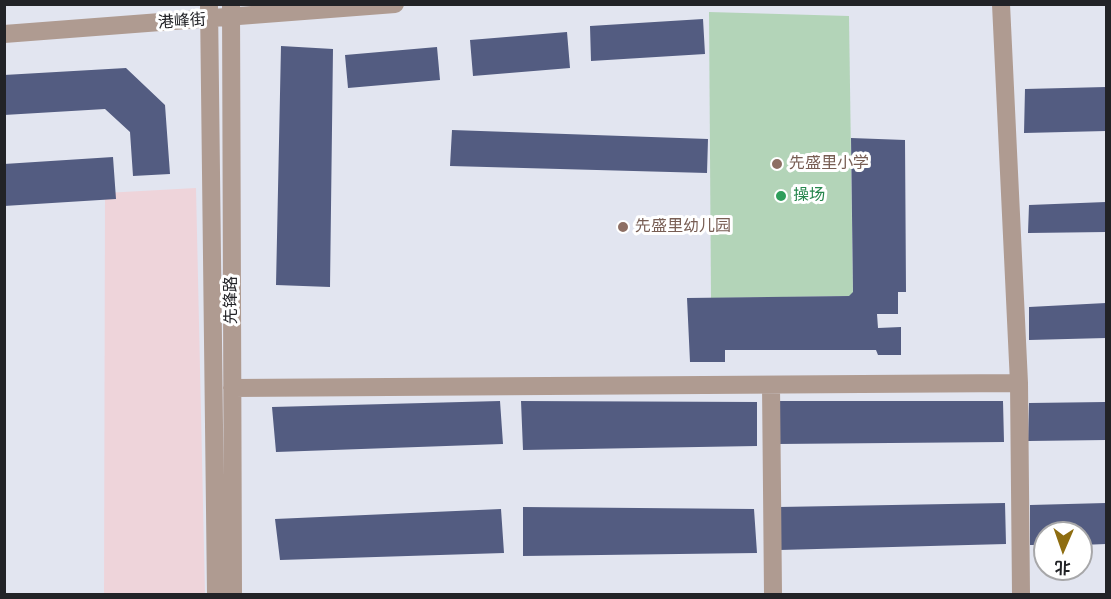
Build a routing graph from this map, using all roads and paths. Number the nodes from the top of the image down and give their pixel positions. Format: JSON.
{"nodes":[{"id":1,"x":395,"y":4,"type":"edge"},
{"id":2,"x":1001,"y":4,"type":"edge"},
{"id":3,"x":231,"y":11,"type":"edge"},
{"id":4,"x":209,"y":12,"type":"edge"},
{"id":5,"x":4,"y":34,"type":"edge"},
{"id":6,"x":1019,"y":383,"type":"junction"},
{"id":7,"x":771,"y":385,"type":"junction"},
{"id":8,"x":232,"y":388,"type":"junction"},
{"id":9,"x":216,"y":594,"type":"edge"},
{"id":10,"x":233,"y":594,"type":"edge"},
{"id":11,"x":772,"y":594,"type":"edge"},
{"id":12,"x":1020,"y":594,"type":"edge"}],
"edges":[{"from":1,"to":3,"type":"street","name":"港峰街"},
{"from":2,"to":6,"type":"street"},
{"from":3,"to":4,"type":"street","name":"港峰街"},
{"from":3,"to":8,"type":"street","name":"先锋路"},
{"from":4,"to":5,"type":"street","name":"港峰街"},
{"from":4,"to":9,"type":"street"},
{"from":6,"to":7,"type":"street"},
{"from":6,"to":12,"type":"street"},
{"from":7,"to":8,"type":"street"},
{"from":7,"to":11,"type":"street"},
{"from":8,"to":10,"type":"street","name":"先锋路"}]}
